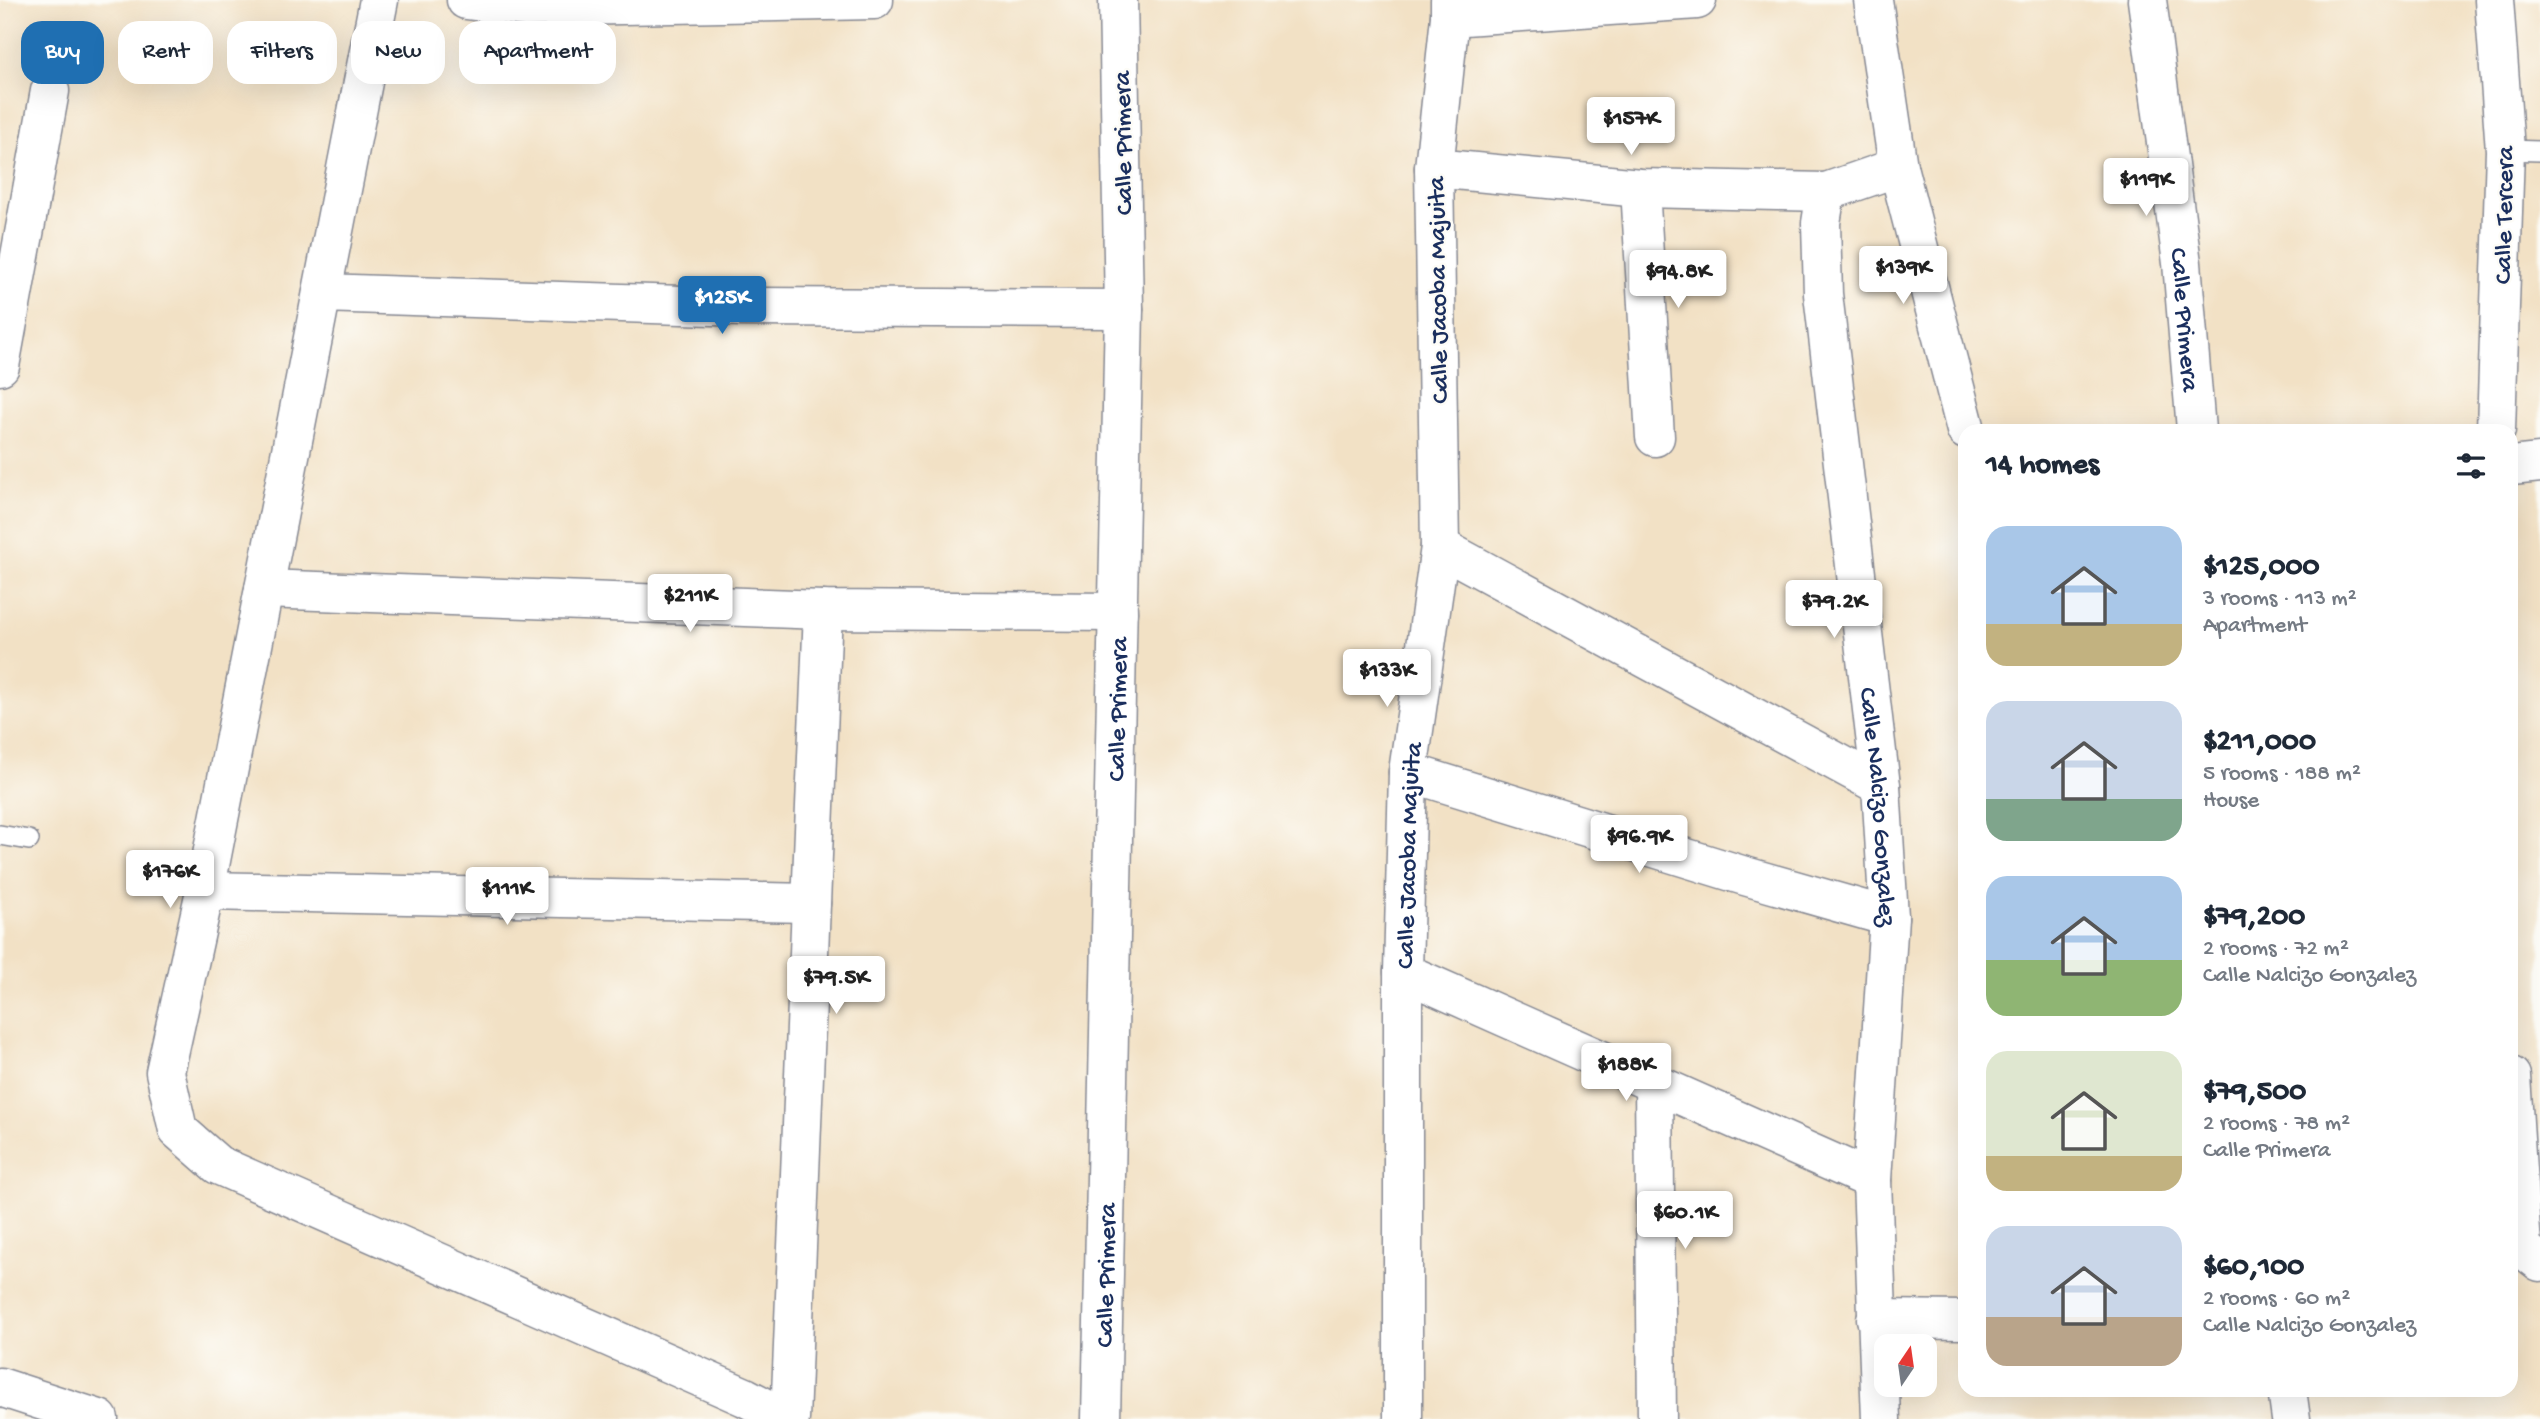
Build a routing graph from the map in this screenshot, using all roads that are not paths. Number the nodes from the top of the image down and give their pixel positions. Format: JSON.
{"nodes":[{"id":1,"x":379,"y":0,"type":"edge"},
{"id":2,"x":466,"y":0,"type":"edge"},
{"id":3,"x":874,"y":0,"type":"edge"},
{"id":4,"x":1118,"y":0,"type":"edge"},
{"id":5,"x":1697,"y":0,"type":"edge"},
{"id":6,"x":1873,"y":0,"type":"edge"},
{"id":7,"x":2147,"y":0,"type":"edge"},
{"id":8,"x":2494,"y":0,"type":"edge"},
{"id":9,"x":804,"y":1,"type":"edge"},
{"id":10,"x":524,"y":3,"type":"edge"},
{"id":11,"x":1450,"y":8,"type":"edge"},
{"id":12,"x":50,"y":91,"type":"dead end"},
{"id":13,"x":2523,"y":150,"type":"edge"},
{"id":14,"x":1434,"y":167,"type":"junction"},
{"id":15,"x":1898,"y":167,"type":"junction"},
{"id":16,"x":1640,"y":188,"type":"junction"},
{"id":17,"x":1826,"y":192,"type":"junction"},
{"id":18,"x":322,"y":293,"type":"junction"},
{"id":19,"x":1124,"y":309,"type":"junction"},
{"id":20,"x":1,"y":352,"type":"edge"},
{"id":21,"x":1964,"y":424,"type":"edge"},
{"id":22,"x":2195,"y":424,"type":"edge"},
{"id":23,"x":2497,"y":424,"type":"edge"},
{"id":24,"x":1656,"y":437,"type":"dead end"},
{"id":25,"x":2540,"y":463,"type":"edge"},
{"id":26,"x":2518,"y":465,"type":"edge"},
{"id":27,"x":1440,"y":547,"type":"junction"},
{"id":28,"x":264,"y":589,"type":"junction"},
{"id":29,"x":823,"y":610,"type":"junction"},
{"id":30,"x":1118,"y":612,"type":"junction"},
{"id":31,"x":1408,"y":772,"type":"junction"},
{"id":32,"x":1881,"y":786,"type":"junction"},
{"id":33,"x":0,"y":835,"type":"edge"},
{"id":34,"x":29,"y":840,"type":"dead end"},
{"id":35,"x":205,"y":891,"type":"junction"},
{"id":36,"x":811,"y":902,"type":"junction"},
{"id":37,"x":1889,"y":917,"type":"junction"},
{"id":38,"x":1403,"y":972,"type":"junction"},
{"id":39,"x":1654,"y":1083,"type":"junction"},
{"id":40,"x":2518,"y":1148,"type":"edge"},
{"id":41,"x":1872,"y":1180,"type":"junction"},
{"id":42,"x":2528,"y":1252,"type":"edge"},
{"id":43,"x":1876,"y":1320,"type":"junction"},
{"id":44,"x":1958,"y":1320,"type":"edge"},
{"id":45,"x":0,"y":1387,"type":"edge"},
{"id":46,"x":2288,"y":1397,"type":"edge"},
{"id":47,"x":99,"y":1419,"type":"edge"},
{"id":48,"x":789,"y":1419,"type":"edge"},
{"id":49,"x":1101,"y":1419,"type":"edge"},
{"id":50,"x":1403,"y":1419,"type":"edge"},
{"id":51,"x":1657,"y":1419,"type":"edge"},
{"id":52,"x":1881,"y":1419,"type":"edge"},
{"id":53,"x":2291,"y":1419,"type":"edge"}],
"edges":[{"from":1,"to":18,"type":"street"},
{"from":2,"to":10,"type":"street"},
{"from":3,"to":9,"type":"street"},
{"from":4,"to":19,"type":"street","name":"Calle Primera"},
{"from":5,"to":11,"type":"street"},
{"from":6,"to":15,"type":"street"},
{"from":7,"to":22,"type":"street","name":"Calle Primera"},
{"from":8,"to":13,"type":"street","name":"Calle Tercera"},
{"from":9,"to":10,"type":"street"},
{"from":11,"to":14,"type":"street","name":"Calle Jacoba Majuita"},
{"from":12,"to":20,"type":"street"},
{"from":13,"to":23,"type":"street","name":"Calle Tercera"},
{"from":14,"to":16,"type":"street"},
{"from":14,"to":27,"type":"street","name":"Calle Jacoba Majuita"},
{"from":15,"to":17,"type":"street"},
{"from":15,"to":21,"type":"street"},
{"from":16,"to":17,"type":"street"},
{"from":16,"to":24,"type":"street"},
{"from":17,"to":32,"type":"street","name":"Calle Nalcizo Gonzalez"},
{"from":18,"to":19,"type":"street"},
{"from":18,"to":28,"type":"street"},
{"from":19,"to":30,"type":"street","name":"Calle Primera"},
{"from":25,"to":26,"type":"street"},
{"from":27,"to":31,"type":"street","name":"Calle Jacoba Majuita"},
{"from":27,"to":32,"type":"street"},
{"from":28,"to":29,"type":"street"},
{"from":28,"to":35,"type":"street"},
{"from":29,"to":30,"type":"street"},
{"from":29,"to":36,"type":"street"},
{"from":30,"to":49,"type":"street","name":"Calle Primera"},
{"from":31,"to":37,"type":"street"},
{"from":31,"to":38,"type":"street","name":"Calle Jacoba Majuita"},
{"from":32,"to":37,"type":"street","name":"Calle Nalcizo Gonzalez"},
{"from":33,"to":34,"type":"lane"},
{"from":35,"to":36,"type":"street"},
{"from":35,"to":48,"type":"street"},
{"from":36,"to":48,"type":"street"},
{"from":37,"to":41,"type":"street","name":"Calle Nalcizo Gonzalez"},
{"from":38,"to":39,"type":"street"},
{"from":38,"to":50,"type":"street","name":"Calle Jacoba Majuita"},
{"from":39,"to":41,"type":"street"},
{"from":39,"to":51,"type":"street"},
{"from":40,"to":42,"type":"street"},
{"from":41,"to":43,"type":"street","name":"Calle Nalcizo Gonzalez"},
{"from":43,"to":44,"type":"street"},
{"from":43,"to":52,"type":"street","name":"Calle Nalcizo Gonzalez"},
{"from":45,"to":47,"type":"street"},
{"from":46,"to":53,"type":"street"}]}
